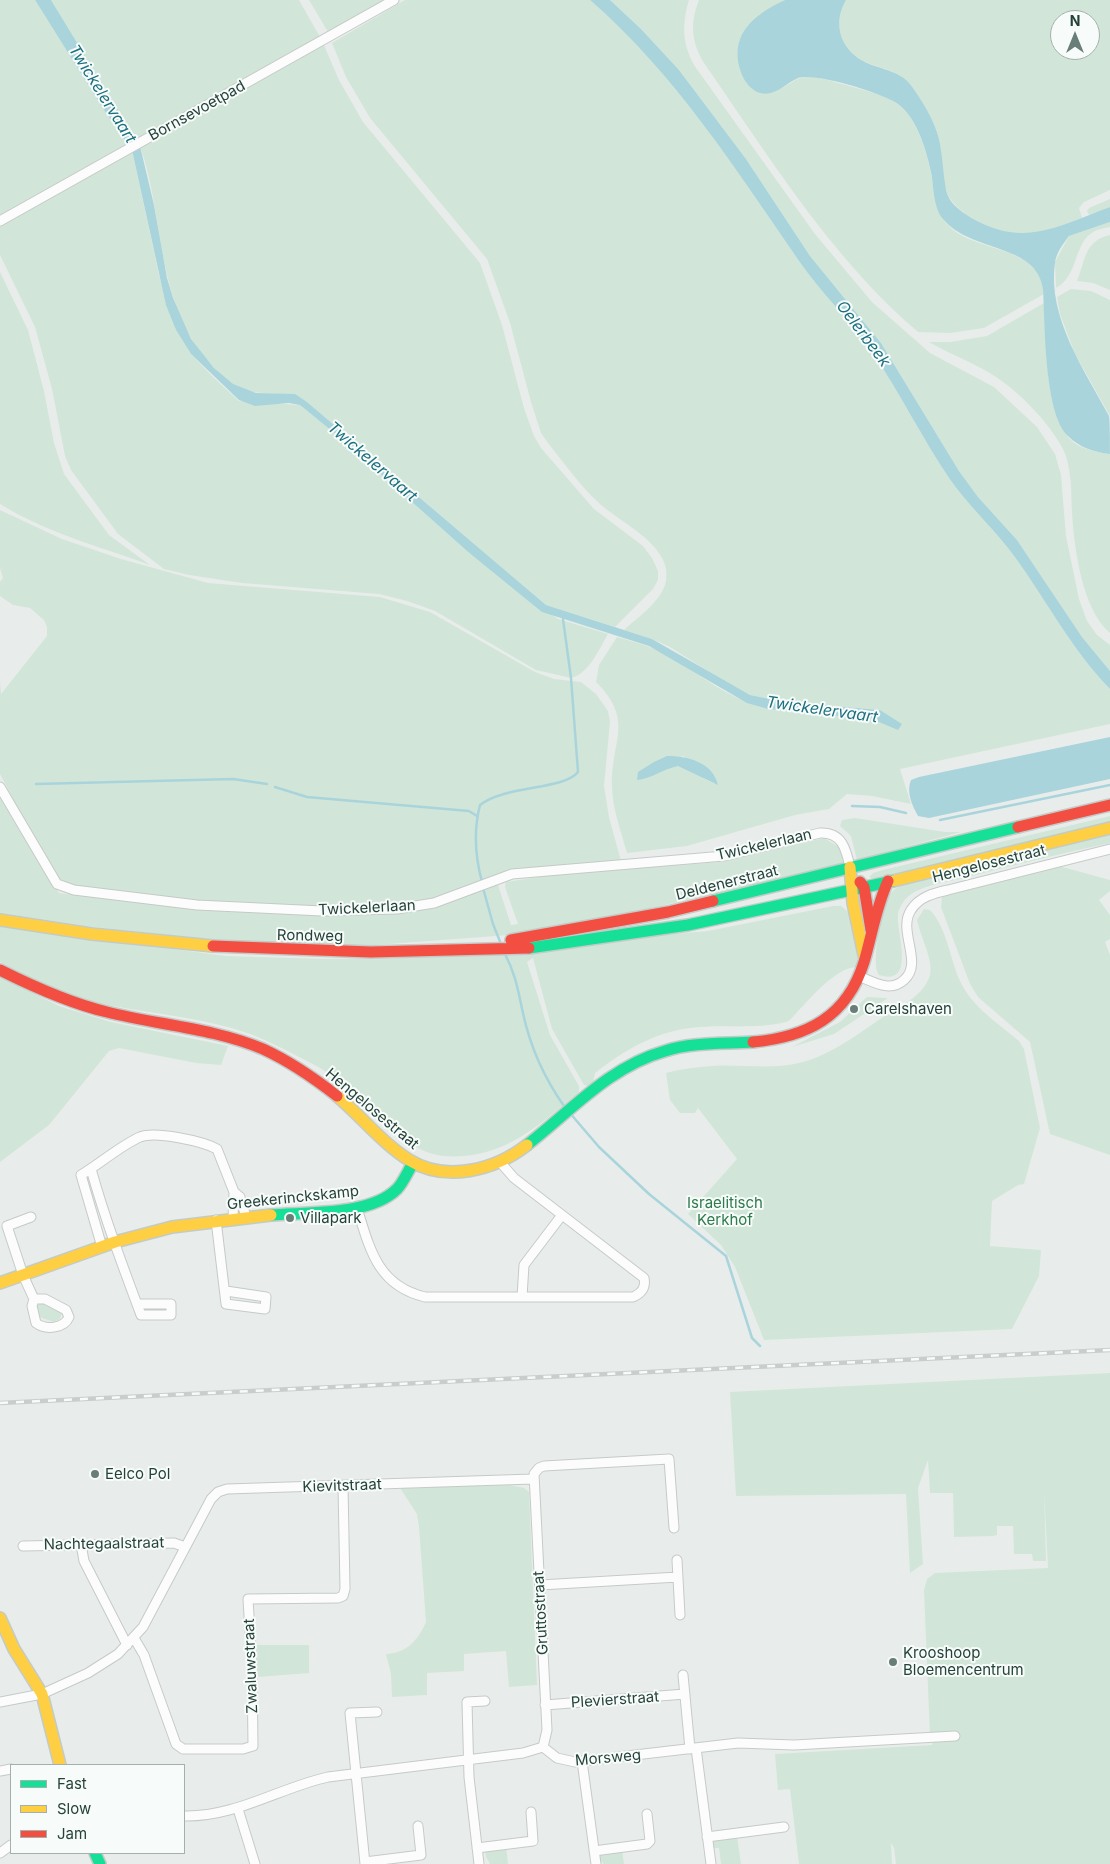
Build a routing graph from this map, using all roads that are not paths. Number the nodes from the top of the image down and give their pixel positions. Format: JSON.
{"nodes":[{"id":1,"x":394,"y":0,"type":"edge"},
{"id":2,"x":0,"y":222,"type":"edge"},
{"id":3,"x":0,"y":787,"type":"edge"},
{"id":4,"x":1110,"y":805,"type":"edge"},
{"id":5,"x":1110,"y":828,"type":"edge"},
{"id":6,"x":1110,"y":849,"type":"edge"},
{"id":7,"x":850,"y":867,"type":"junction"},
{"id":8,"x":888,"y":881,"type":"junction"},
{"id":9,"x":864,"y":887,"type":"junction"},
{"id":10,"x":851,"y":890,"type":"junction"},
{"id":11,"x":0,"y":920,"type":"edge"},
{"id":12,"x":872,"y":935,"type":"junction"},
{"id":13,"x":620,"y":936,"type":"joint"},
{"id":14,"x":345,"y":952,"type":"junction"},
{"id":15,"x":865,"y":960,"type":"junction"},
{"id":16,"x":0,"y":970,"type":"edge"},
{"id":17,"x":860,"y":977,"type":"junction"},
{"id":18,"x":500,"y":1162,"type":"junction"},
{"id":19,"x":413,"y":1164,"type":"junction"},
{"id":20,"x":91,"y":1169,"type":"junction"},
{"id":21,"x":234,"y":1192,"type":"junction"},
{"id":22,"x":357,"y":1208,"type":"junction"},
{"id":23,"x":562,"y":1215,"type":"junction"},
{"id":24,"x":31,"y":1217,"type":"dead end"},
{"id":25,"x":246,"y":1217,"type":"junction"},
{"id":26,"x":233,"y":1218,"type":"junction"},
{"id":27,"x":216,"y":1220,"type":"junction"},
{"id":28,"x":115,"y":1242,"type":"junction"},
{"id":29,"x":102,"y":1247,"type":"junction"},
{"id":30,"x":23,"y":1275,"type":"junction"},
{"id":31,"x":0,"y":1283,"type":"edge"},
{"id":32,"x":226,"y":1291,"type":"dead end"},
{"id":33,"x":522,"y":1297,"type":"junction"},
{"id":34,"x":34,"y":1299,"type":"dead end"},
{"id":35,"x":137,"y":1304,"type":"dead end"},
{"id":36,"x":533,"y":1479,"type":"junction"},
{"id":37,"x":343,"y":1486,"type":"junction"},
{"id":38,"x":674,"y":1528,"type":"dead end"},
{"id":39,"x":81,"y":1544,"type":"junction"},
{"id":40,"x":23,"y":1546,"type":"dead end"},
{"id":41,"x":185,"y":1547,"type":"junction"},
{"id":42,"x":677,"y":1560,"type":"dead end"},
{"id":43,"x":678,"y":1577,"type":"junction"},
{"id":44,"x":540,"y":1585,"type":"junction"},
{"id":45,"x":680,"y":1615,"type":"dead end"},
{"id":46,"x":0,"y":1618,"type":"edge"},
{"id":47,"x":134,"y":1638,"type":"junction"},
{"id":48,"x":127,"y":1645,"type":"junction"},
{"id":49,"x":683,"y":1675,"type":"dead end"},
{"id":50,"x":42,"y":1694,"type":"junction"},
{"id":51,"x":685,"y":1694,"type":"junction"},
{"id":52,"x":485,"y":1701,"type":"dead end"},
{"id":53,"x":0,"y":1702,"type":"edge"},
{"id":54,"x":545,"y":1705,"type":"junction"},
{"id":55,"x":377,"y":1712,"type":"dead end"},
{"id":56,"x":955,"y":1736,"type":"dead end"},
{"id":57,"x":543,"y":1747,"type":"junction"},
{"id":58,"x":693,"y":1748,"type":"junction"},
{"id":59,"x":469,"y":1760,"type":"junction"},
{"id":60,"x":582,"y":1762,"type":"junction"},
{"id":61,"x":60,"y":1764,"type":"edge"},
{"id":62,"x":355,"y":1775,"type":"junction"},
{"id":63,"x":238,"y":1809,"type":"junction"},
{"id":64,"x":531,"y":1812,"type":"dead end"},
{"id":65,"x":647,"y":1814,"type":"dead end"},
{"id":66,"x":185,"y":1816,"type":"edge"},
{"id":67,"x":418,"y":1826,"type":"dead end"},
{"id":68,"x":784,"y":1827,"type":"dead end"},
{"id":69,"x":707,"y":1837,"type":"junction"},
{"id":70,"x":477,"y":1848,"type":"junction"},
{"id":71,"x":594,"y":1851,"type":"junction"},
{"id":72,"x":365,"y":1863,"type":"edge"},
{"id":73,"x":255,"y":1864,"type":"edge"},
{"id":74,"x":479,"y":1864,"type":"edge"},
{"id":75,"x":596,"y":1864,"type":"edge"},
{"id":76,"x":711,"y":1864,"type":"edge"}],
"edges":[{"from":1,"to":2,"type":"street","name":"Bornsevoetpad"},
{"from":3,"to":7,"type":"street","name":"Twickelerlaan"},
{"from":4,"to":7,"type":"main road","name":"Deldenerstraat"},
{"from":5,"to":8,"type":"main road","name":"Deldenerstraat"},
{"from":6,"to":17,"type":"street","name":"Hengelosestraat"},
{"from":7,"to":9,"type":"main road"},
{"from":7,"to":10,"type":"main road","name":"Hengelosestraat"},
{"from":7,"to":14,"type":"main road","name":"Deldenerstraat"},
{"from":8,"to":9,"type":"main road","name":"Deldenerstraat"},
{"from":8,"to":12,"type":"main road","name":"Hengelosestraat"},
{"from":9,"to":10,"type":"main road","name":"Deldenerstraat"},
{"from":9,"to":12,"type":"main road","name":"Hengelosestraat"},
{"from":10,"to":13,"type":"main road","name":"Deldenerstraat"},
{"from":10,"to":15,"type":"main road","name":"Hengelosestraat"},
{"from":11,"to":14,"type":"main road","name":"Rondweg"},
{"from":12,"to":15,"type":"main road","name":"Hengelosestraat"},
{"from":13,"to":14,"type":"main road","name":"Rondweg"},
{"from":15,"to":17,"type":"main road","name":"Hengelosestraat"},
{"from":16,"to":19,"type":"main road","name":"Hengelosestraat"},
{"from":17,"to":18,"type":"main road","name":"Hengelosestraat"},
{"from":18,"to":19,"type":"main road","name":"Hengelosestraat"},
{"from":18,"to":23,"type":"street"},
{"from":19,"to":22,"type":"main road","name":"Greekerinckskamp"},
{"from":20,"to":21,"type":"street"},
{"from":20,"to":28,"type":"street"},
{"from":20,"to":29,"type":"street"},
{"from":21,"to":25,"type":"street"},
{"from":21,"to":26,"type":"street"},
{"from":22,"to":25,"type":"main road","name":"Greekerinckskamp"},
{"from":22,"to":33,"type":"street"},
{"from":23,"to":33,"type":"street"},
{"from":23,"to":33,"type":"street"},
{"from":24,"to":30,"type":"street"},
{"from":25,"to":26,"type":"main road","name":"Greekerinckskamp"},
{"from":26,"to":27,"type":"main road","name":"Greekerinckskamp"},
{"from":27,"to":28,"type":"main road","name":"Greekerinckskamp"},
{"from":27,"to":32,"type":"street","name":"Greekerinckskamp"},
{"from":28,"to":29,"type":"main road","name":"Greekerinckskamp"},
{"from":28,"to":35,"type":"street"},
{"from":29,"to":30,"type":"main road","name":"Greekerinckskamp"},
{"from":30,"to":31,"type":"main road","name":"Greekerinckskamp"},
{"from":30,"to":34,"type":"street"},
{"from":36,"to":37,"type":"street","name":"Kievitstraat"},
{"from":36,"to":38,"type":"street"},
{"from":36,"to":44,"type":"street","name":"Gruttostraat"},
{"from":37,"to":41,"type":"street","name":"Kievitstraat"},
{"from":37,"to":47,"type":"street","name":"Zwaluwstraat"},
{"from":39,"to":40,"type":"street","name":"Nachtegaalstraat"},
{"from":39,"to":41,"type":"street","name":"Nachtegaalstraat"},
{"from":39,"to":48,"type":"street"},
{"from":41,"to":47,"type":"street","name":"Kievitstraat"},
{"from":42,"to":43,"type":"street"},
{"from":43,"to":44,"type":"street"},
{"from":43,"to":45,"type":"street"},
{"from":44,"to":54,"type":"street","name":"Gruttostraat"},
{"from":46,"to":50,"type":"main road"},
{"from":47,"to":48,"type":"street","name":"Kievitstraat"},
{"from":48,"to":50,"type":"street","name":"Kievitstraat"},
{"from":49,"to":51,"type":"street"},
{"from":50,"to":53,"type":"street","name":"Kievitstraat"},
{"from":50,"to":61,"type":"main road"},
{"from":51,"to":54,"type":"street","name":"Plevierstraat"},
{"from":51,"to":58,"type":"street"},
{"from":52,"to":59,"type":"street"},
{"from":54,"to":57,"type":"street","name":"Gruttostraat"},
{"from":55,"to":62,"type":"street"},
{"from":56,"to":58,"type":"street","name":"Morsweg"},
{"from":57,"to":59,"type":"street"},
{"from":57,"to":60,"type":"street","name":"Morsweg"},
{"from":58,"to":60,"type":"street","name":"Morsweg"},
{"from":58,"to":69,"type":"street"},
{"from":59,"to":62,"type":"street"},
{"from":59,"to":70,"type":"street"},
{"from":60,"to":71,"type":"street"},
{"from":62,"to":63,"type":"street"},
{"from":62,"to":72,"type":"street"},
{"from":63,"to":66,"type":"street"},
{"from":63,"to":73,"type":"street"},
{"from":64,"to":70,"type":"street"},
{"from":65,"to":71,"type":"street"},
{"from":67,"to":72,"type":"street"},
{"from":68,"to":69,"type":"street"},
{"from":69,"to":76,"type":"street"},
{"from":70,"to":74,"type":"street"},
{"from":71,"to":75,"type":"street"}]}
